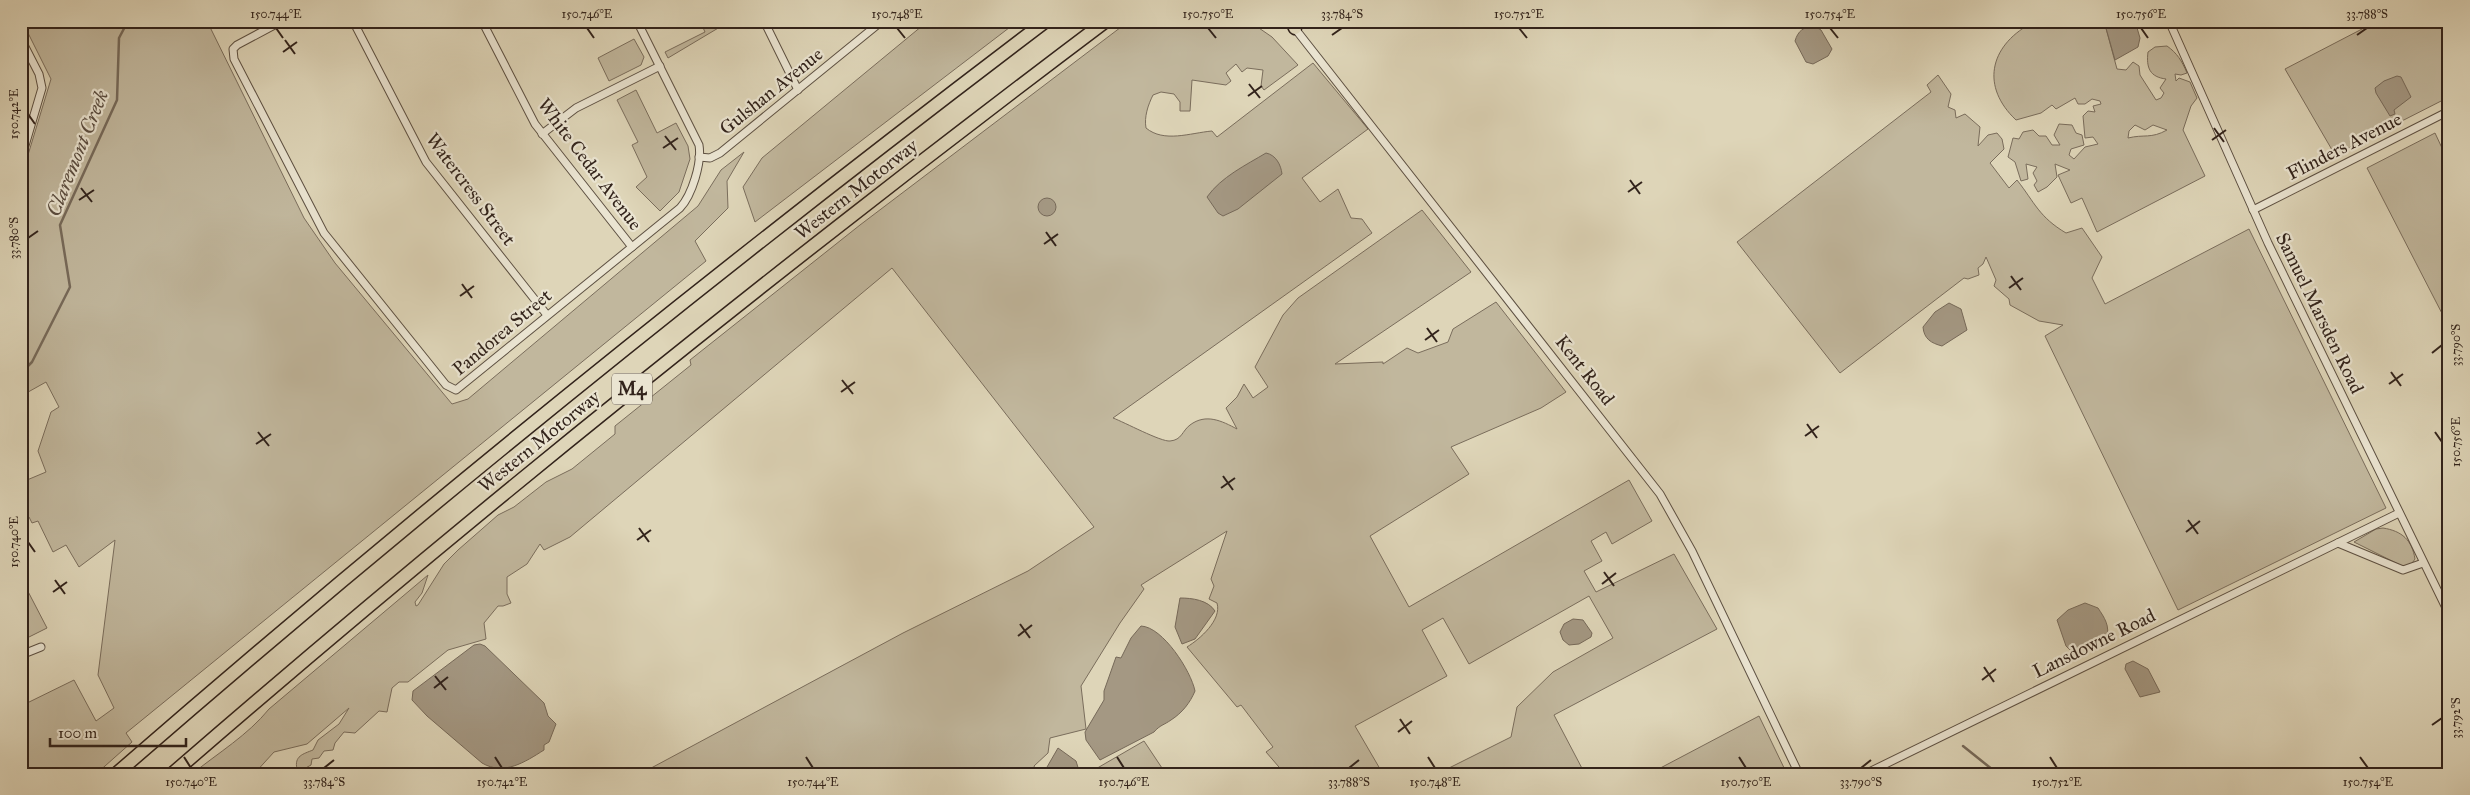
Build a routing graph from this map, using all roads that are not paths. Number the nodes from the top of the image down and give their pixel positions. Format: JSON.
{"nodes":[{"id":1,"x":282,"y":21,"type":"edge"},
{"id":2,"x":353,"y":21,"type":"edge"},
{"id":3,"x":482,"y":21,"type":"edge"},
{"id":4,"x":637,"y":21,"type":"edge"},
{"id":5,"x":764,"y":21,"type":"edge"},
{"id":6,"x":882,"y":21,"type":"edge"},
{"id":7,"x":1046,"y":21,"type":"edge"},
{"id":8,"x":1106,"y":21,"type":"edge"},
{"id":9,"x":2169,"y":21,"type":"edge"},
{"id":10,"x":1292,"y":23,"type":"edge"},
{"id":11,"x":21,"y":39,"type":"edge"},
{"id":12,"x":660,"y":66,"type":"junction"},
{"id":13,"x":798,"y":90,"type":"junction"},
{"id":14,"x":2449,"y":111,"type":"edge"},
{"id":15,"x":542,"y":134,"type":"junction"},
{"id":16,"x":23,"y":149,"type":"edge"},
{"id":17,"x":700,"y":157,"type":"junction"},
{"id":18,"x":21,"y":159,"type":"edge"},
{"id":19,"x":2254,"y":210,"type":"junction"},
{"id":20,"x":632,"y":247,"type":"junction"},
{"id":21,"x":548,"y":315,"type":"junction"},
{"id":22,"x":2399,"y":513,"type":"junction"},
{"id":23,"x":2338,"y":543,"type":"junction"},
{"id":24,"x":2424,"y":563,"type":"junction"},
{"id":25,"x":2449,"y":614,"type":"edge"},
{"id":26,"x":41,"y":648,"type":"dead end"},
{"id":27,"x":21,"y":655,"type":"edge"},
{"id":28,"x":116,"y":774,"type":"edge"},
{"id":29,"x":172,"y":774,"type":"edge"},
{"id":30,"x":1799,"y":774,"type":"edge"},
{"id":31,"x":1865,"y":774,"type":"edge"}],
"edges":[{"from":1,"to":21,"type":"street","name":"Pandorea Street"},
{"from":2,"to":21,"type":"street","name":"Watercress Street"},
{"from":3,"to":15,"type":"street","name":"White Cedar Avenue"},
{"from":4,"to":12,"type":"street"},
{"from":5,"to":13,"type":"street"},
{"from":6,"to":13,"type":"street","name":"Gulshan Avenue"},
{"from":7,"to":28,"type":"highway","name":"Western Motorway","number":"M4"},
{"from":8,"to":29,"type":"highway","name":"Western Motorway","number":"M4"},
{"from":9,"to":19,"type":"street","name":"Samuel Marsden Road"},
{"from":10,"to":30,"type":"street","name":"Kent Road"},
{"from":11,"to":16,"type":"street"},
{"from":12,"to":15,"type":"street"},
{"from":12,"to":17,"type":"street"},
{"from":13,"to":17,"type":"street","name":"Gulshan Avenue"},
{"from":14,"to":19,"type":"street","name":"Flinders Avenue"},
{"from":15,"to":20,"type":"street","name":"White Cedar Avenue"},
{"from":16,"to":18,"type":"street"},
{"from":17,"to":20,"type":"street","name":"Pandorea Street"},
{"from":19,"to":22,"type":"street","name":"Samuel Marsden Road"},
{"from":20,"to":21,"type":"street","name":"Pandorea Street"},
{"from":22,"to":23,"type":"street","name":"Lansdowne Road"},
{"from":22,"to":24,"type":"street","name":"Samuel Marsden Road"},
{"from":23,"to":24,"type":"street"},
{"from":23,"to":31,"type":"street","name":"Lansdowne Road"},
{"from":24,"to":25,"type":"street","name":"Samuel Marsden Road"},
{"from":26,"to":27,"type":"street"}]}
